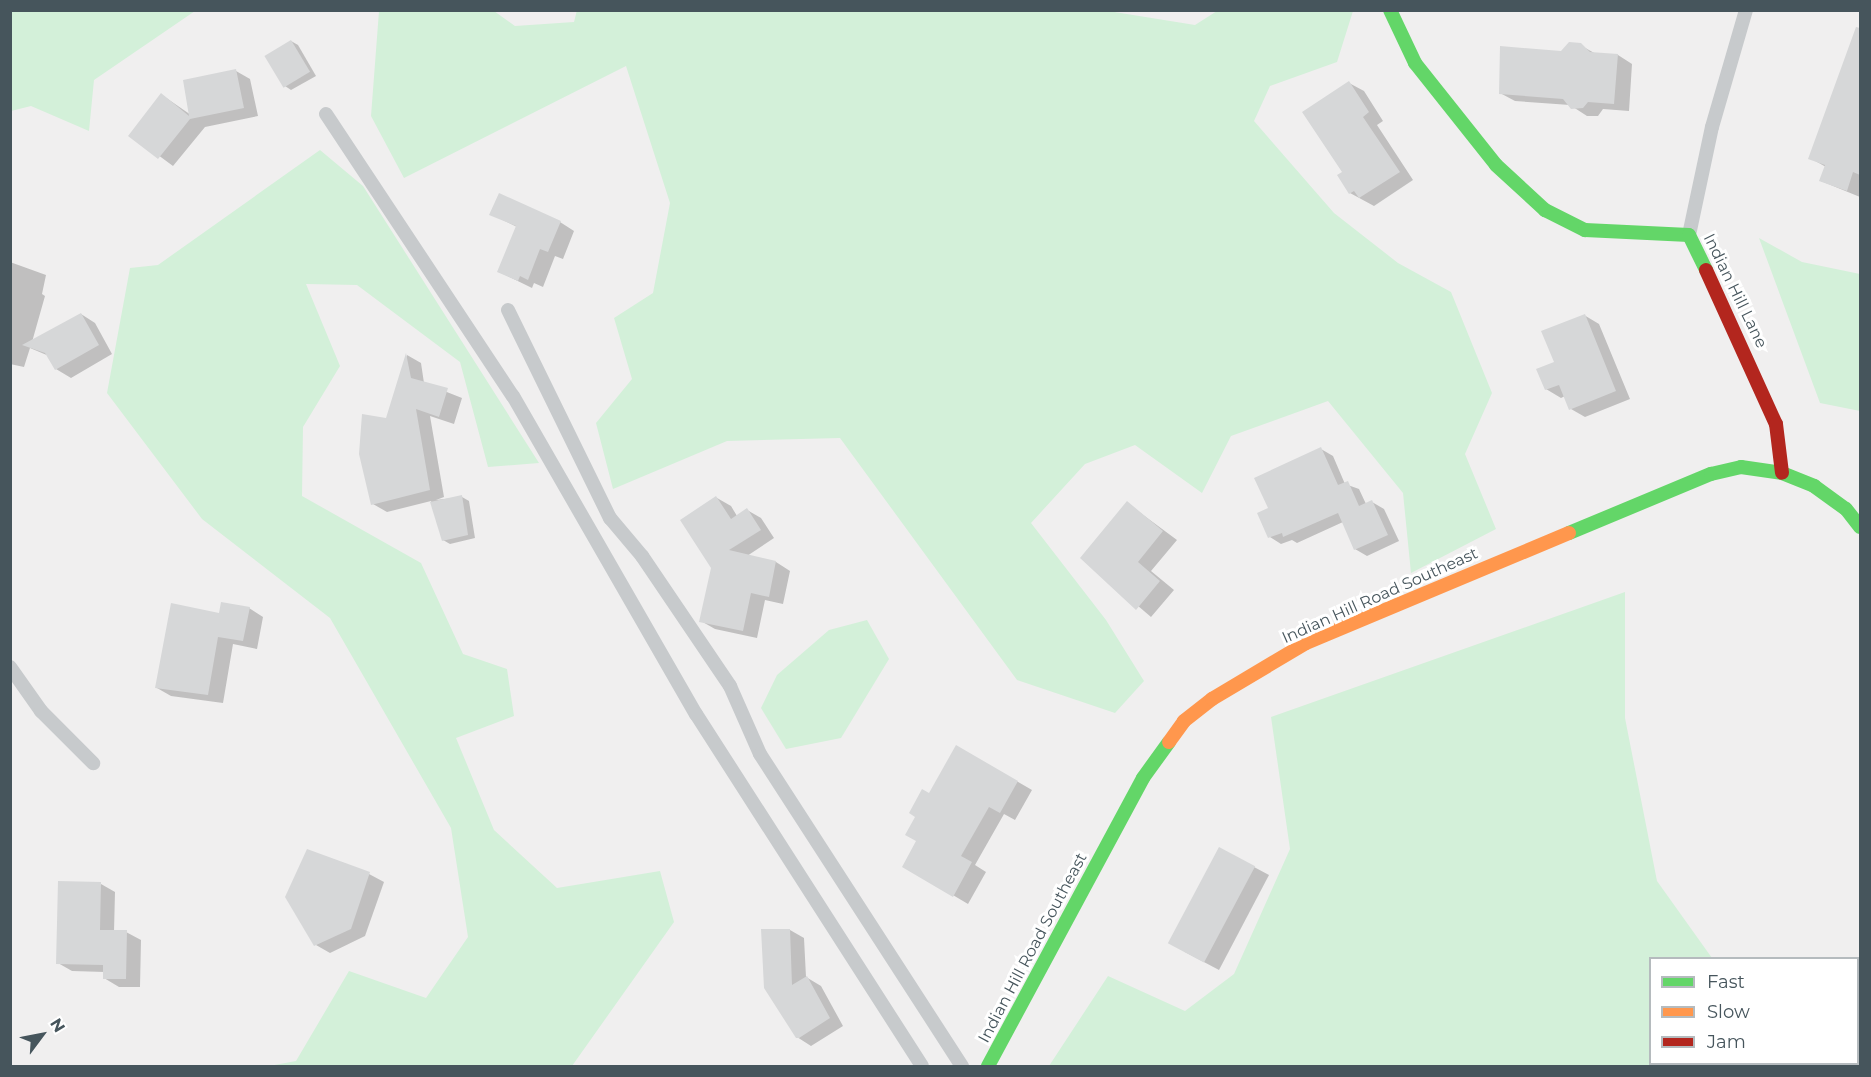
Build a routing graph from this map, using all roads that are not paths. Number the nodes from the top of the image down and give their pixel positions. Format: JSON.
{"nodes":[{"id":1,"x":1390,"y":10,"type":"edge"},
{"id":2,"x":1746,"y":10,"type":"edge"},
{"id":3,"x":326,"y":114,"type":"dead end"},
{"id":4,"x":1689,"y":235,"type":"junction"},
{"id":5,"x":508,"y":310,"type":"dead end"},
{"id":6,"x":1782,"y":473,"type":"junction"},
{"id":7,"x":1860,"y":527,"type":"edge"},
{"id":8,"x":10,"y":667,"type":"edge"},
{"id":9,"x":93,"y":763,"type":"dead end"},
{"id":10,"x":922,"y":1066,"type":"edge"},
{"id":11,"x":962,"y":1066,"type":"edge"},
{"id":12,"x":988,"y":1066,"type":"edge"}],
"edges":[{"from":1,"to":4,"type":"street","name":"Indian Hill Lane"},
{"from":2,"to":4,"type":"lane"},
{"from":3,"to":10,"type":"lane"},
{"from":4,"to":6,"type":"street","name":"Indian Hill Lane"},
{"from":5,"to":11,"type":"lane"},
{"from":6,"to":7,"type":"street","name":"Indian Hill Road Southeast"},
{"from":6,"to":12,"type":"street","name":"Indian Hill Road Southeast"},
{"from":8,"to":9,"type":"lane"}]}
